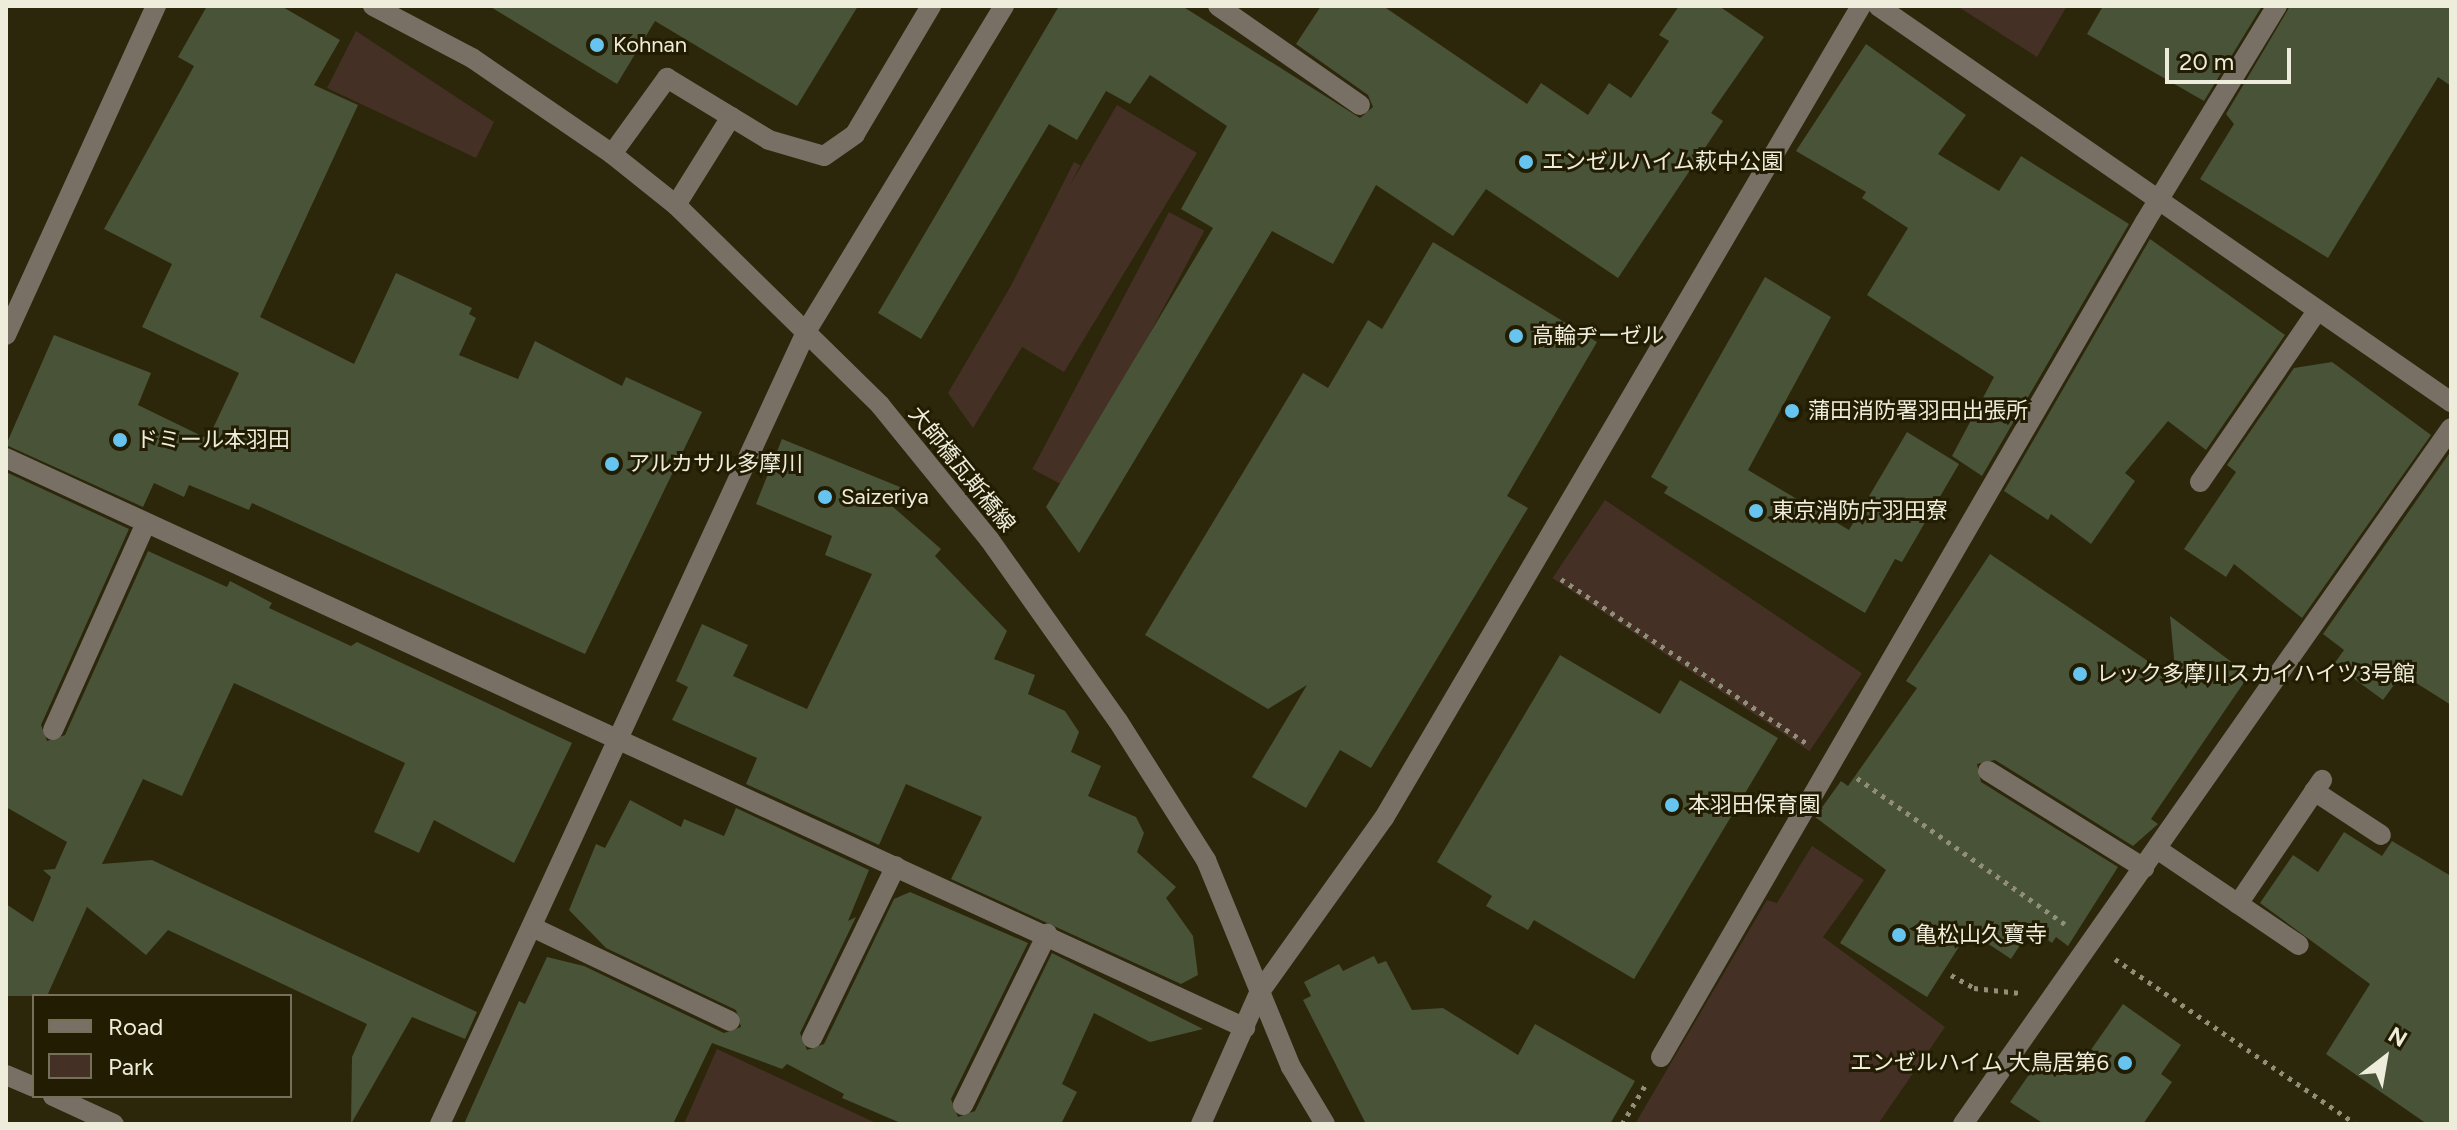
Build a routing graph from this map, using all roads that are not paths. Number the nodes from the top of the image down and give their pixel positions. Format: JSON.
{"nodes":[{"id":1,"x":156,"y":6,"type":"edge"},
{"id":2,"x":373,"y":6,"type":"edge"},
{"id":3,"x":931,"y":6,"type":"edge"},
{"id":4,"x":1004,"y":6,"type":"edge"},
{"id":5,"x":1218,"y":6,"type":"edge"},
{"id":6,"x":1861,"y":6,"type":"edge"},
{"id":7,"x":1878,"y":6,"type":"edge"},
{"id":8,"x":2277,"y":6,"type":"edge"},
{"id":9,"x":1360,"y":105,"type":"dead end"},
{"id":10,"x":731,"y":117,"type":"junction"},
{"id":11,"x":612,"y":154,"type":"junction"},
{"id":12,"x":2158,"y":200,"type":"junction"},
{"id":13,"x":676,"y":205,"type":"junction"},
{"id":14,"x":2317,"y":311,"type":"junction"},
{"id":15,"x":807,"y":330,"type":"junction"},
{"id":16,"x":6,"y":335,"type":"edge"},
{"id":17,"x":2451,"y":402,"type":"edge"},
{"id":18,"x":2451,"y":428,"type":"edge"},
{"id":19,"x":6,"y":458,"type":"edge"},
{"id":20,"x":2200,"y":482,"type":"dead end"},
{"id":21,"x":146,"y":523,"type":"junction"},
{"id":22,"x":53,"y":730,"type":"dead end"},
{"id":23,"x":619,"y":741,"type":"junction"},
{"id":24,"x":1988,"y":771,"type":"dead end"},
{"id":25,"x":2381,"y":835,"type":"dead end"},
{"id":26,"x":2157,"y":849,"type":"junction"},
{"id":27,"x":896,"y":866,"type":"junction"},
{"id":28,"x":2144,"y":868,"type":"junction"},
{"id":29,"x":2238,"y":904,"type":"junction"},
{"id":30,"x":532,"y":927,"type":"junction"},
{"id":31,"x":1047,"y":934,"type":"junction"},
{"id":32,"x":2299,"y":945,"type":"dead end"},
{"id":33,"x":1259,"y":993,"type":"junction"},
{"id":34,"x":730,"y":1021,"type":"dead end"},
{"id":35,"x":1245,"y":1028,"type":"junction"},
{"id":36,"x":812,"y":1038,"type":"dead end"},
{"id":37,"x":1661,"y":1057,"type":"dead end"},
{"id":38,"x":6,"y":1075,"type":"edge"},
{"id":39,"x":32,"y":1086,"type":"edge"},
{"id":40,"x":57,"y":1098,"type":"edge"},
{"id":41,"x":963,"y":1105,"type":"dead end"},
{"id":42,"x":114,"y":1124,"type":"edge"},
{"id":43,"x":440,"y":1124,"type":"edge"},
{"id":44,"x":1201,"y":1124,"type":"edge"},
{"id":45,"x":1325,"y":1124,"type":"edge"},
{"id":46,"x":1963,"y":1124,"type":"edge"}],
"edges":[{"from":1,"to":16,"type":"street"},
{"from":2,"to":11,"type":"street","name":"大師橋瓦斯橋線"},
{"from":3,"to":10,"type":"street"},
{"from":4,"to":15,"type":"street"},
{"from":5,"to":9,"type":"street"},
{"from":6,"to":33,"type":"street"},
{"from":7,"to":12,"type":"street"},
{"from":8,"to":12,"type":"street"},
{"from":10,"to":11,"type":"street"},
{"from":10,"to":13,"type":"street"},
{"from":11,"to":13,"type":"street","name":"大師橋瓦斯橋線"},
{"from":12,"to":14,"type":"street"},
{"from":12,"to":37,"type":"street"},
{"from":13,"to":15,"type":"street","name":"大師橋瓦斯橋線"},
{"from":14,"to":17,"type":"street"},
{"from":14,"to":20,"type":"street"},
{"from":15,"to":23,"type":"street"},
{"from":15,"to":33,"type":"street","name":"大師橋瓦斯橋線"},
{"from":18,"to":26,"type":"street"},
{"from":19,"to":21,"type":"street"},
{"from":21,"to":22,"type":"street"},
{"from":21,"to":23,"type":"street"},
{"from":23,"to":27,"type":"street"},
{"from":23,"to":30,"type":"street"},
{"from":24,"to":28,"type":"street"},
{"from":25,"to":29,"type":"street"},
{"from":26,"to":28,"type":"street"},
{"from":26,"to":29,"type":"street"},
{"from":27,"to":31,"type":"street"},
{"from":27,"to":36,"type":"street"},
{"from":28,"to":46,"type":"street"},
{"from":29,"to":32,"type":"street"},
{"from":30,"to":34,"type":"street"},
{"from":30,"to":43,"type":"street"},
{"from":31,"to":35,"type":"street"},
{"from":31,"to":41,"type":"street"},
{"from":33,"to":35,"type":"street"},
{"from":33,"to":45,"type":"street","name":"大師橋瓦斯橋線"},
{"from":35,"to":44,"type":"street"},
{"from":38,"to":39,"type":"street"},
{"from":40,"to":42,"type":"street"}]}
